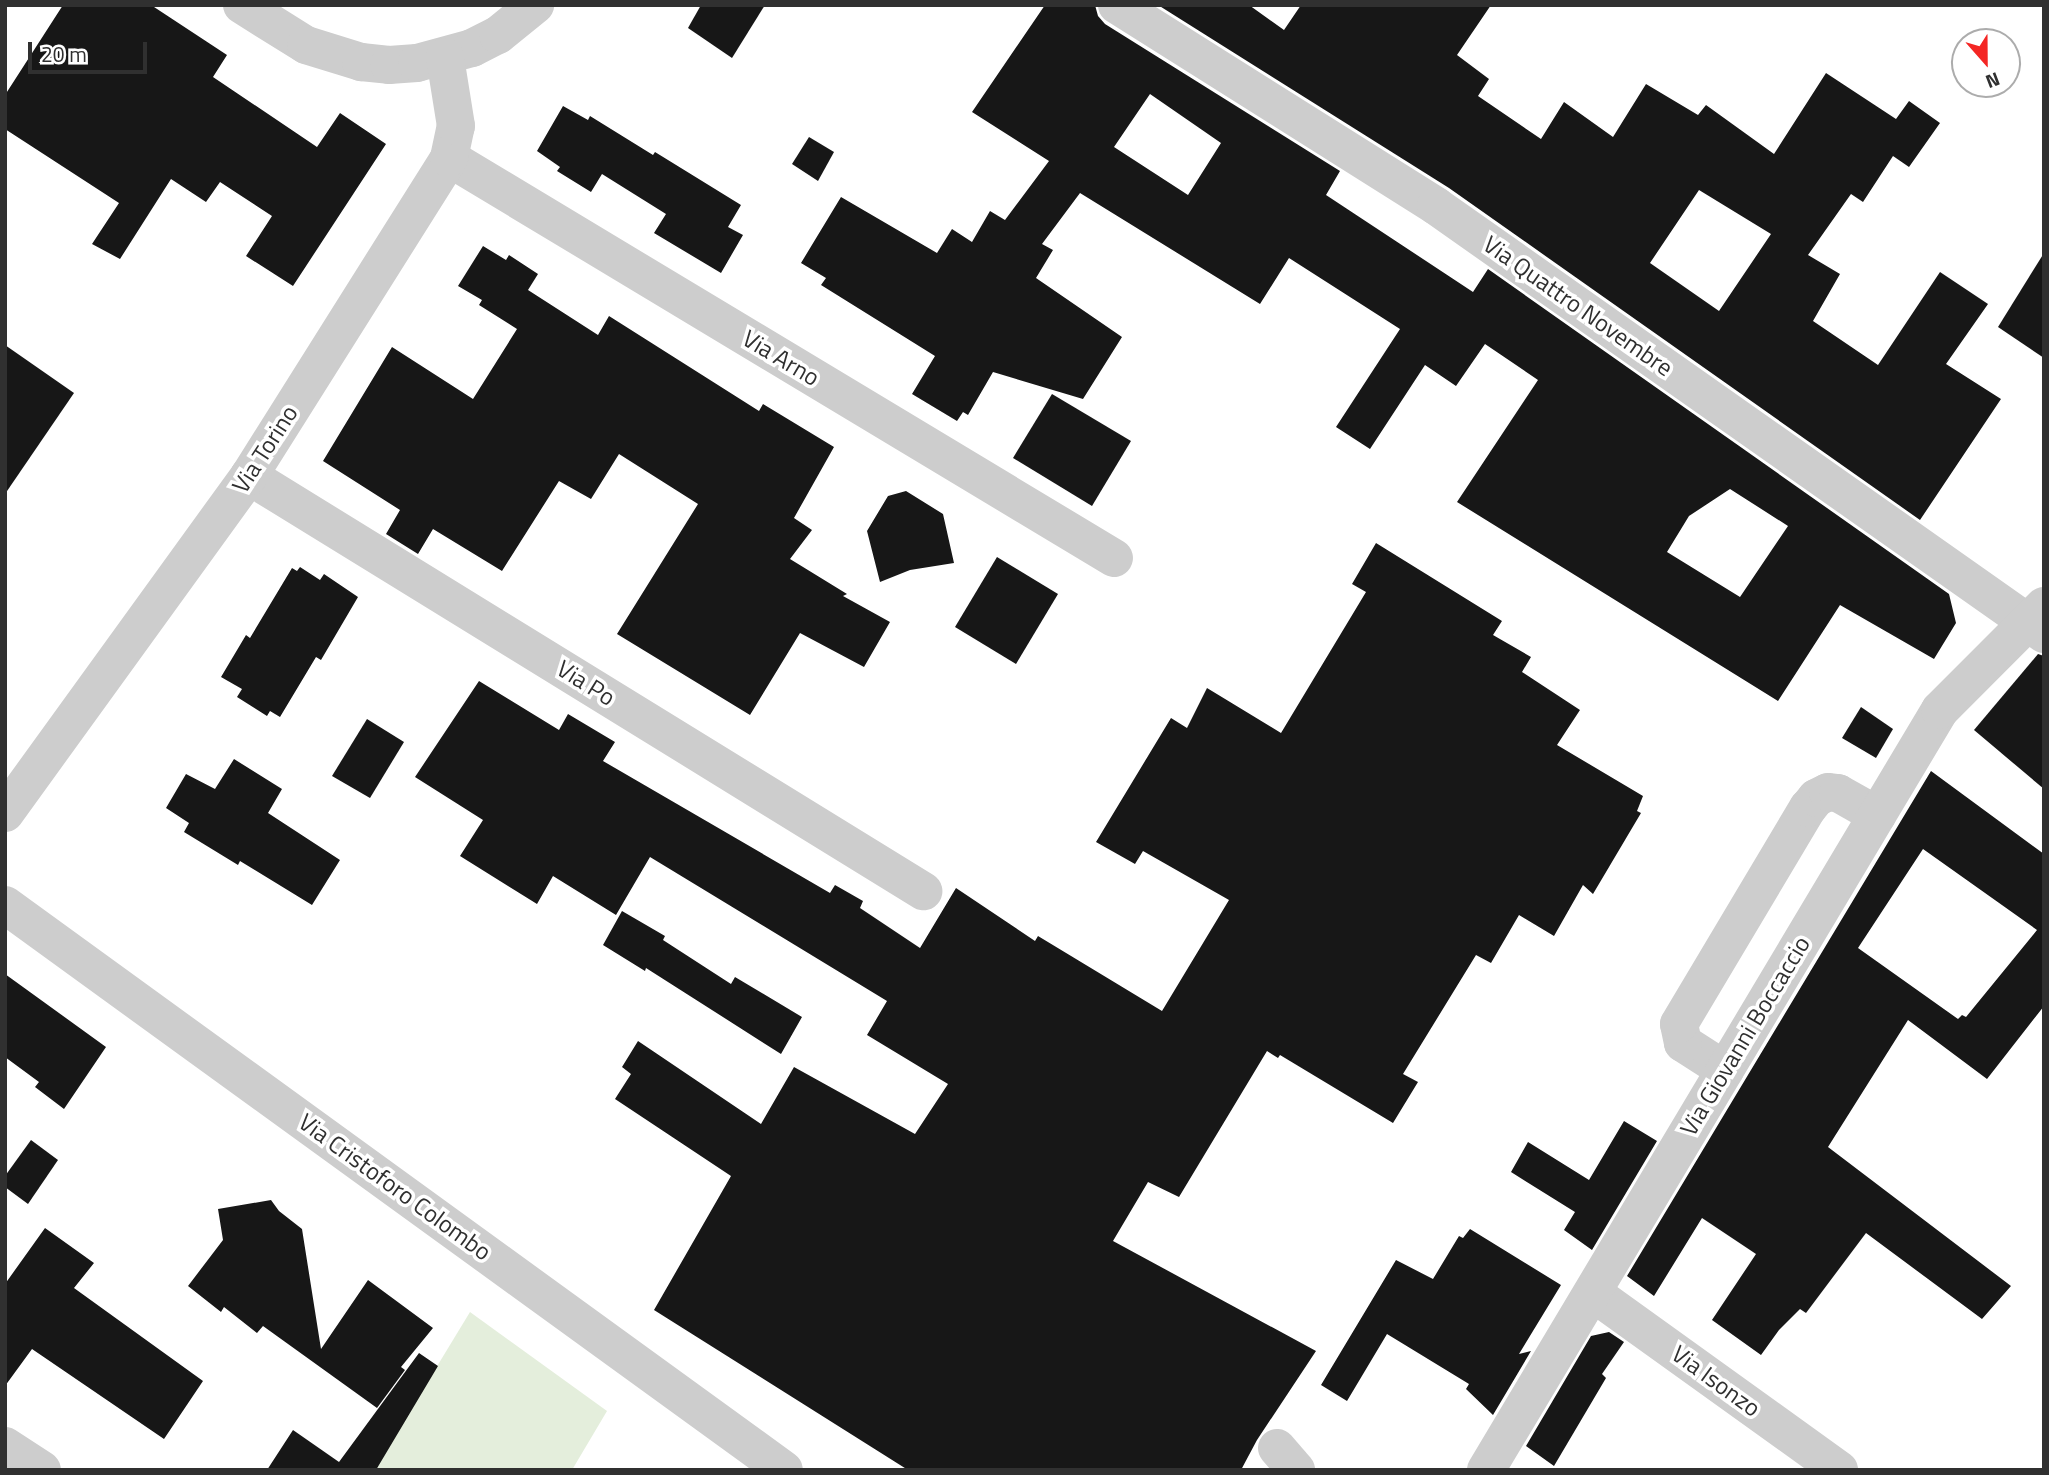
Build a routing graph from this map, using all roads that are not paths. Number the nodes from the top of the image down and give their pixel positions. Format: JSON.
{"nodes":[{"id":1,"x":242,"y":5,"type":"edge"},
{"id":2,"x":535,"y":5,"type":"edge"},
{"id":3,"x":1117,"y":5,"type":"edge"},
{"id":4,"x":445,"y":57,"type":"junction"},
{"id":5,"x":449,"y":158,"type":"junction"},
{"id":6,"x":249,"y":476,"type":"junction"},
{"id":7,"x":1114,"y":558,"type":"dead end"},
{"id":8,"x":2039,"y":621,"type":"edge"},
{"id":9,"x":5,"y":813,"type":"edge"},
{"id":10,"x":1877,"y":815,"type":"junction"},
{"id":11,"x":923,"y":891,"type":"dead end"},
{"id":12,"x":5,"y":905,"type":"edge"},
{"id":13,"x":1725,"y":1070,"type":"junction"},
{"id":14,"x":1593,"y":1293,"type":"junction"},
{"id":15,"x":5,"y":1446,"type":"edge"},
{"id":16,"x":42,"y":1470,"type":"edge"},
{"id":17,"x":784,"y":1470,"type":"edge"},
{"id":18,"x":1486,"y":1470,"type":"edge"},
{"id":19,"x":1839,"y":1470,"type":"edge"}],
"edges":[{"from":1,"to":4,"type":"street"},
{"from":2,"to":4,"type":"street"},
{"from":3,"to":8,"type":"street","name":"Via Quattro Novembre"},
{"from":4,"to":5,"type":"street","name":"Via Torino"},
{"from":5,"to":6,"type":"street","name":"Via Torino"},
{"from":5,"to":7,"type":"street","name":"Via Arno"},
{"from":6,"to":9,"type":"street","name":"Via Torino"},
{"from":6,"to":11,"type":"street","name":"Via Po"},
{"from":8,"to":10,"type":"street","name":"Via Giovanni Boccaccio"},
{"from":10,"to":13,"type":"street","name":"Via Giovanni Boccaccio"},
{"from":10,"to":13,"type":"street"},
{"from":12,"to":17,"type":"street","name":"Via Cristoforo Colombo"},
{"from":13,"to":14,"type":"street","name":"Via Giovanni Boccaccio"},
{"from":14,"to":18,"type":"street","name":"Via Giovanni Boccaccio"},
{"from":14,"to":19,"type":"street","name":"Via Isonzo"},
{"from":15,"to":16,"type":"street"}]}
